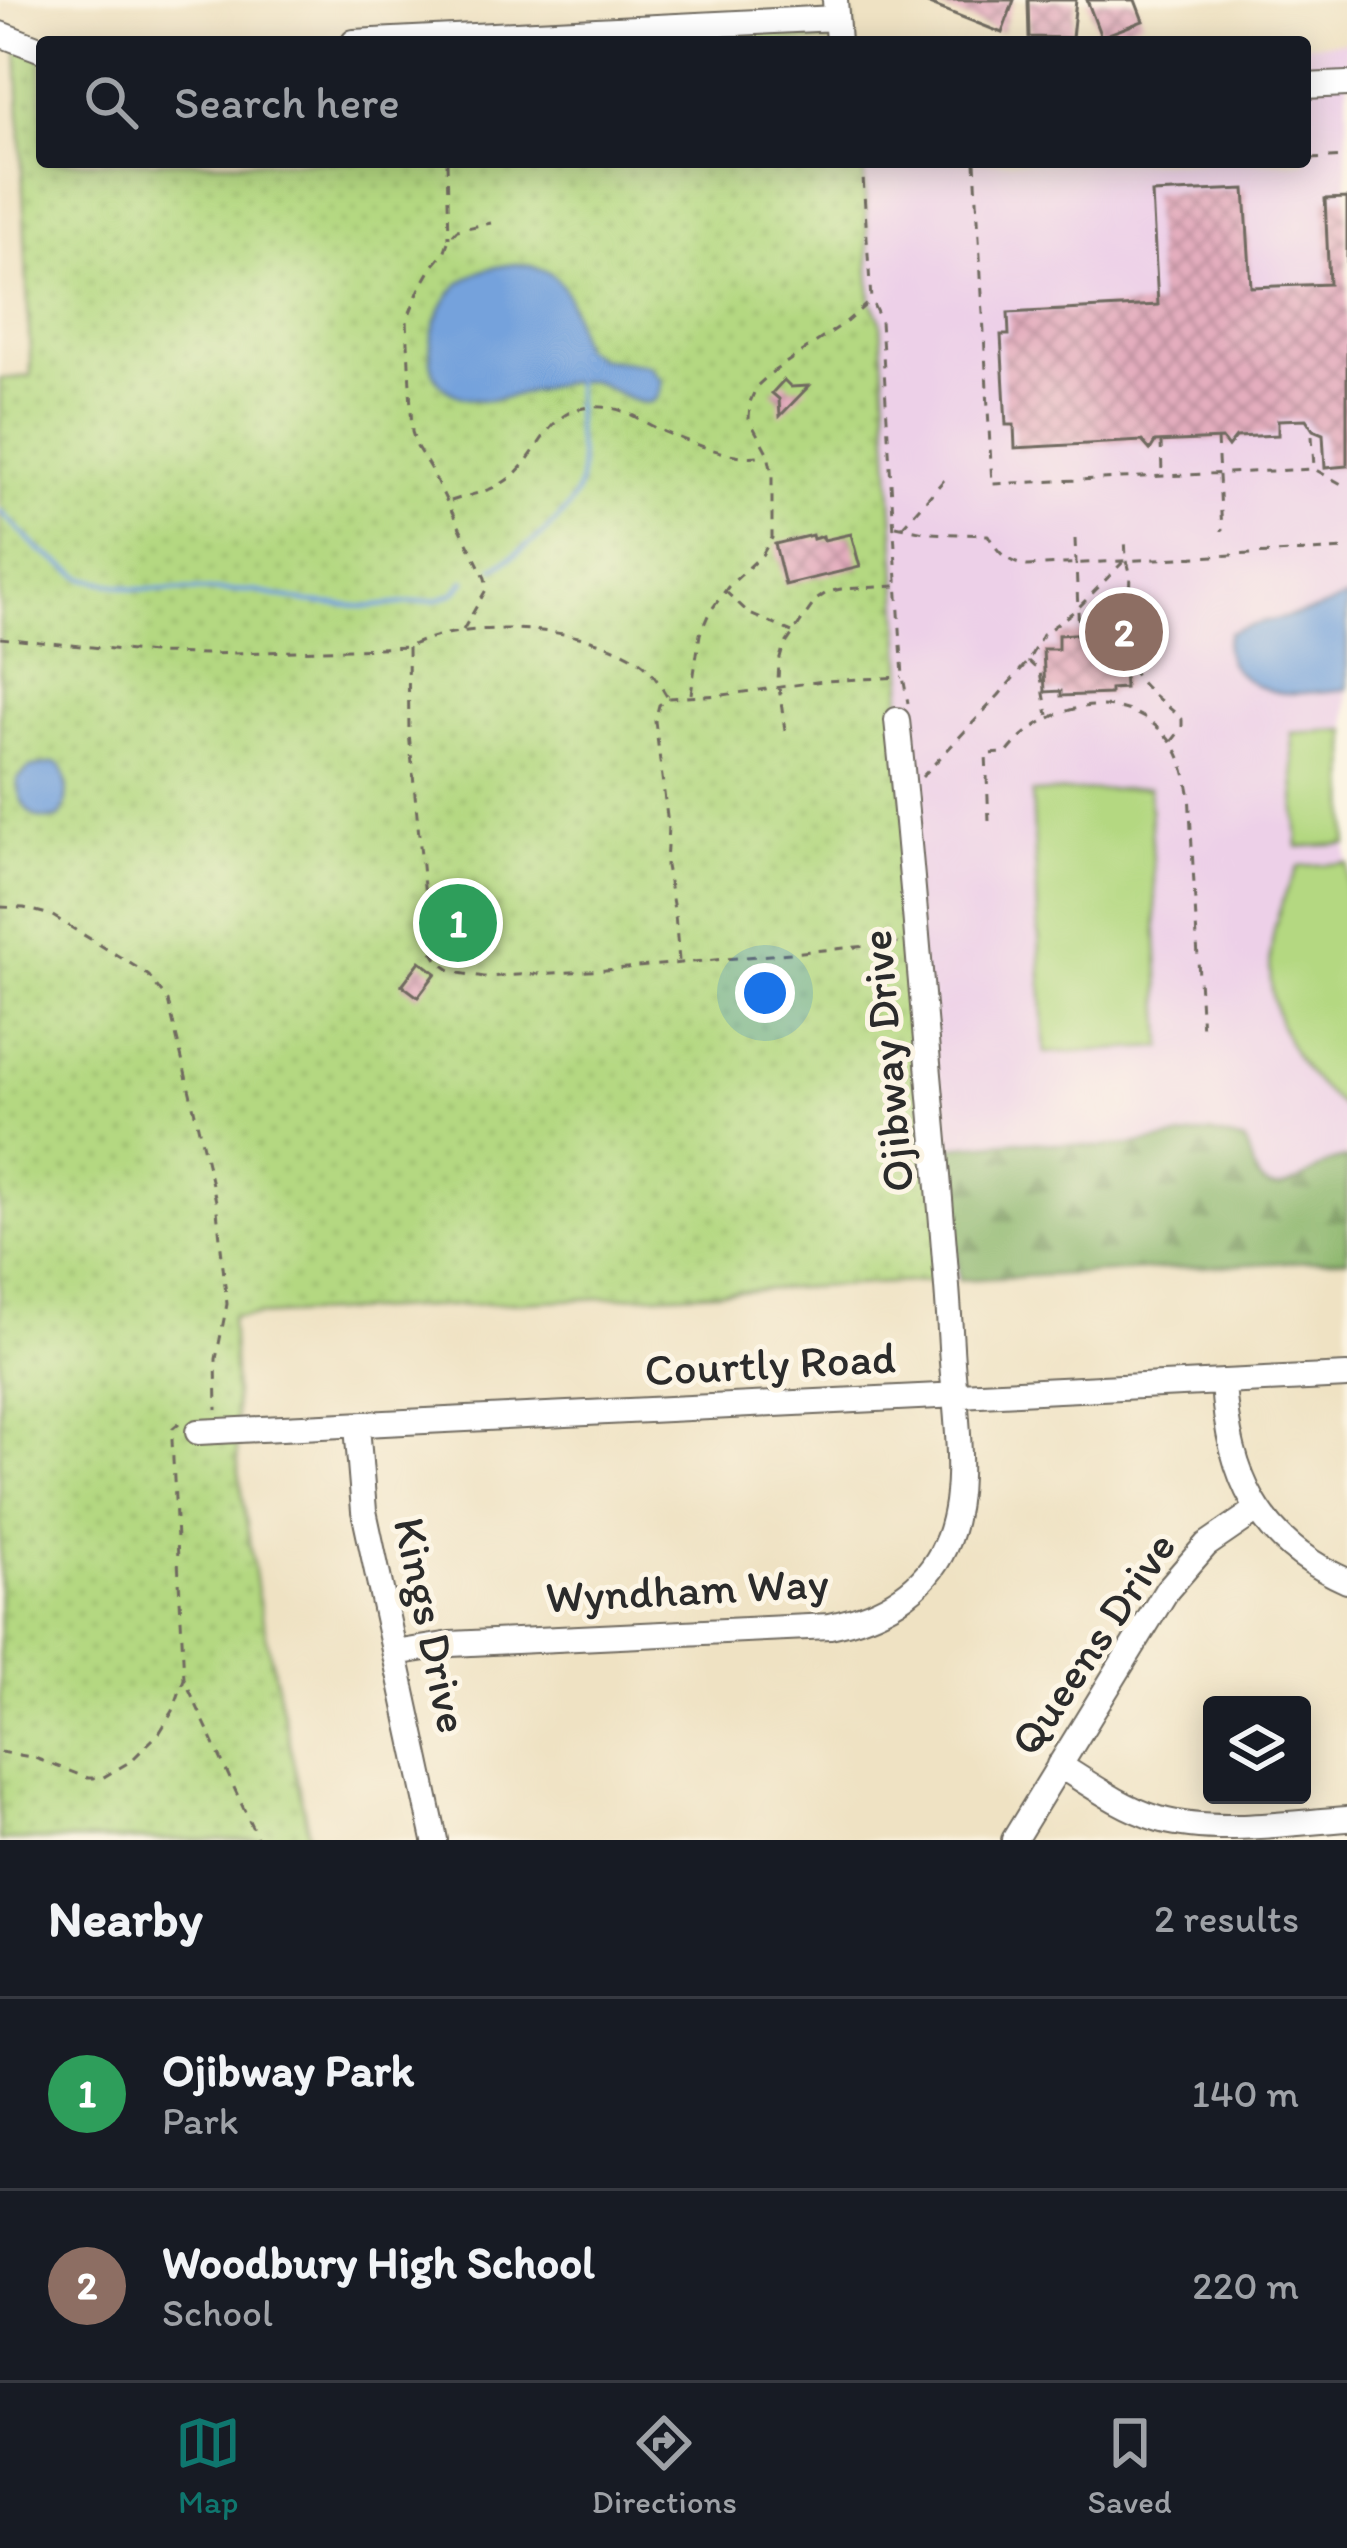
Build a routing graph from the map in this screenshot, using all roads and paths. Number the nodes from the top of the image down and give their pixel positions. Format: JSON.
{"nodes":[{"id":1,"x":836,"y":20,"type":"edge"},
{"id":2,"x":0,"y":34,"type":"edge"},
{"id":3,"x":485,"y":36,"type":"edge"},
{"id":4,"x":36,"y":48,"type":"edge"},
{"id":5,"x":1347,"y":84,"type":"edge"},
{"id":6,"x":1311,"y":86,"type":"edge"},
{"id":7,"x":1347,"y":157,"type":"edge"},
{"id":8,"x":1311,"y":159,"type":"dead end"},
{"id":9,"x":446,"y":168,"type":"edge"},
{"id":10,"x":975,"y":168,"type":"edge"},
{"id":11,"x":491,"y":223,"type":"dead end"},
{"id":12,"x":449,"y":239,"type":"junction"},
{"id":13,"x":871,"y":300,"type":"dead end"},
{"id":14,"x":1312,"y":436,"type":"dead end"},
{"id":15,"x":1217,"y":439,"type":"dead end"},
{"id":16,"x":1160,"y":442,"type":"dead end"},
{"id":17,"x":768,"y":454,"type":"junction"},
{"id":18,"x":1314,"y":469,"type":"junction"},
{"id":19,"x":1219,"y":473,"type":"junction"},
{"id":20,"x":1162,"y":476,"type":"junction"},
{"id":21,"x":944,"y":480,"type":"dead end"},
{"id":22,"x":1347,"y":487,"type":"edge"},
{"id":23,"x":447,"y":502,"type":"junction"},
{"id":24,"x":1222,"y":531,"type":"dead end"},
{"id":25,"x":1125,"y":536,"type":"dead end"},
{"id":26,"x":1075,"y":539,"type":"dead end"},
{"id":27,"x":1347,"y":549,"type":"edge"},
{"id":28,"x":1126,"y":559,"type":"junction"},
{"id":29,"x":1076,"y":564,"type":"junction"},
{"id":30,"x":898,"y":586,"type":"dead end"},
{"id":31,"x":725,"y":591,"type":"junction"},
{"id":32,"x":1077,"y":609,"type":"junction"},
{"id":33,"x":1078,"y":618,"type":"junction"},
{"id":34,"x":463,"y":630,"type":"junction"},
{"id":35,"x":794,"y":633,"type":"junction"},
{"id":36,"x":1079,"y":634,"type":"dead end"},
{"id":37,"x":0,"y":638,"type":"edge"},
{"id":38,"x":1126,"y":640,"type":"junction"},
{"id":39,"x":408,"y":647,"type":"junction"},
{"id":40,"x":1028,"y":661,"type":"junction"},
{"id":41,"x":903,"y":677,"type":"dead end"},
{"id":42,"x":779,"y":687,"type":"junction"},
{"id":43,"x":690,"y":696,"type":"junction"},
{"id":44,"x":668,"y":698,"type":"junction"},
{"id":45,"x":1049,"y":717,"type":"junction"},
{"id":46,"x":897,"y":720,"type":"dead end"},
{"id":47,"x":784,"y":731,"type":"dead end"},
{"id":48,"x":1171,"y":742,"type":"junction"},
{"id":49,"x":904,"y":784,"type":"junction"},
{"id":50,"x":989,"y":821,"type":"dead end"},
{"id":51,"x":0,"y":907,"type":"edge"},
{"id":52,"x":905,"y":943,"type":"dead end"},
{"id":53,"x":679,"y":963,"type":"junction"},
{"id":54,"x":1202,"y":1033,"type":"dead end"},
{"id":55,"x":1347,"y":1376,"type":"edge"},
{"id":56,"x":1223,"y":1382,"type":"junction"},
{"id":57,"x":954,"y":1396,"type":"junction"},
{"id":58,"x":356,"y":1426,"type":"junction"},
{"id":59,"x":200,"y":1428,"type":"junction"},
{"id":60,"x":1257,"y":1510,"type":"junction"},
{"id":61,"x":1347,"y":1581,"type":"edge"},
{"id":62,"x":395,"y":1653,"type":"junction"},
{"id":63,"x":184,"y":1678,"type":"junction"},
{"id":64,"x":0,"y":1752,"type":"edge"},
{"id":65,"x":1059,"y":1766,"type":"junction"},
{"id":66,"x":1347,"y":1820,"type":"edge"},
{"id":67,"x":258,"y":1840,"type":"edge"},
{"id":68,"x":435,"y":1840,"type":"edge"},
{"id":69,"x":1013,"y":1840,"type":"edge"}],
"edges":[{"from":1,"to":3,"type":"street"},
{"from":2,"to":4,"type":"street"},
{"from":5,"to":6,"type":"street"},
{"from":7,"to":8,"type":"path"},
{"from":9,"to":12,"type":"path"},
{"from":10,"to":20,"type":"path"},
{"from":11,"to":12,"type":"path"},
{"from":12,"to":23,"type":"path"},
{"from":13,"to":17,"type":"path"},
{"from":14,"to":18,"type":"path"},
{"from":15,"to":19,"type":"path"},
{"from":16,"to":20,"type":"path"},
{"from":17,"to":23,"type":"path"},
{"from":17,"to":31,"type":"path"},
{"from":18,"to":19,"type":"path"},
{"from":18,"to":22,"type":"path"},
{"from":19,"to":20,"type":"path"},
{"from":19,"to":24,"type":"path"},
{"from":21,"to":29,"type":"path"},
{"from":23,"to":34,"type":"path"},
{"from":25,"to":28,"type":"path"},
{"from":26,"to":29,"type":"path"},
{"from":27,"to":28,"type":"path"},
{"from":28,"to":29,"type":"path"},
{"from":28,"to":32,"type":"path"},
{"from":28,"to":38,"type":"path"},
{"from":29,"to":32,"type":"path"},
{"from":30,"to":35,"type":"path"},
{"from":31,"to":35,"type":"path"},
{"from":31,"to":43,"type":"path"},
{"from":32,"to":33,"type":"path"},
{"from":32,"to":40,"type":"path"},
{"from":33,"to":36,"type":"path"},
{"from":33,"to":38,"type":"path"},
{"from":34,"to":39,"type":"path"},
{"from":34,"to":44,"type":"path"},
{"from":35,"to":42,"type":"path"},
{"from":37,"to":39,"type":"path"},
{"from":38,"to":48,"type":"path"},
{"from":39,"to":53,"type":"path"},
{"from":40,"to":45,"type":"path"},
{"from":40,"to":49,"type":"path"},
{"from":41,"to":42,"type":"path"},
{"from":42,"to":43,"type":"path"},
{"from":42,"to":47,"type":"path"},
{"from":43,"to":44,"type":"path"},
{"from":44,"to":53,"type":"path"},
{"from":45,"to":48,"type":"path"},
{"from":45,"to":50,"type":"path"},
{"from":46,"to":49,"type":"street","name":"Ojibway Drive"},
{"from":48,"to":54,"type":"path"},
{"from":49,"to":57,"type":"street","name":"Ojibway Drive"},
{"from":51,"to":59,"type":"path"},
{"from":52,"to":53,"type":"path"},
{"from":55,"to":56,"type":"street","name":"Courtly Road"},
{"from":56,"to":57,"type":"street","name":"Courtly Road"},
{"from":56,"to":60,"type":"street"},
{"from":57,"to":58,"type":"street","name":"Courtly Road"},
{"from":57,"to":62,"type":"street","name":"Wyndham Way"},
{"from":58,"to":59,"type":"street","name":"Courtly Road"},
{"from":58,"to":62,"type":"street","name":"Kings Drive"},
{"from":59,"to":63,"type":"path"},
{"from":60,"to":61,"type":"street"},
{"from":60,"to":65,"type":"street","name":"Queens Drive"},
{"from":62,"to":68,"type":"street","name":"Kings Drive"},
{"from":63,"to":64,"type":"path"},
{"from":63,"to":67,"type":"path"},
{"from":65,"to":66,"type":"street"},
{"from":65,"to":69,"type":"street","name":"Queens Drive"}]}
